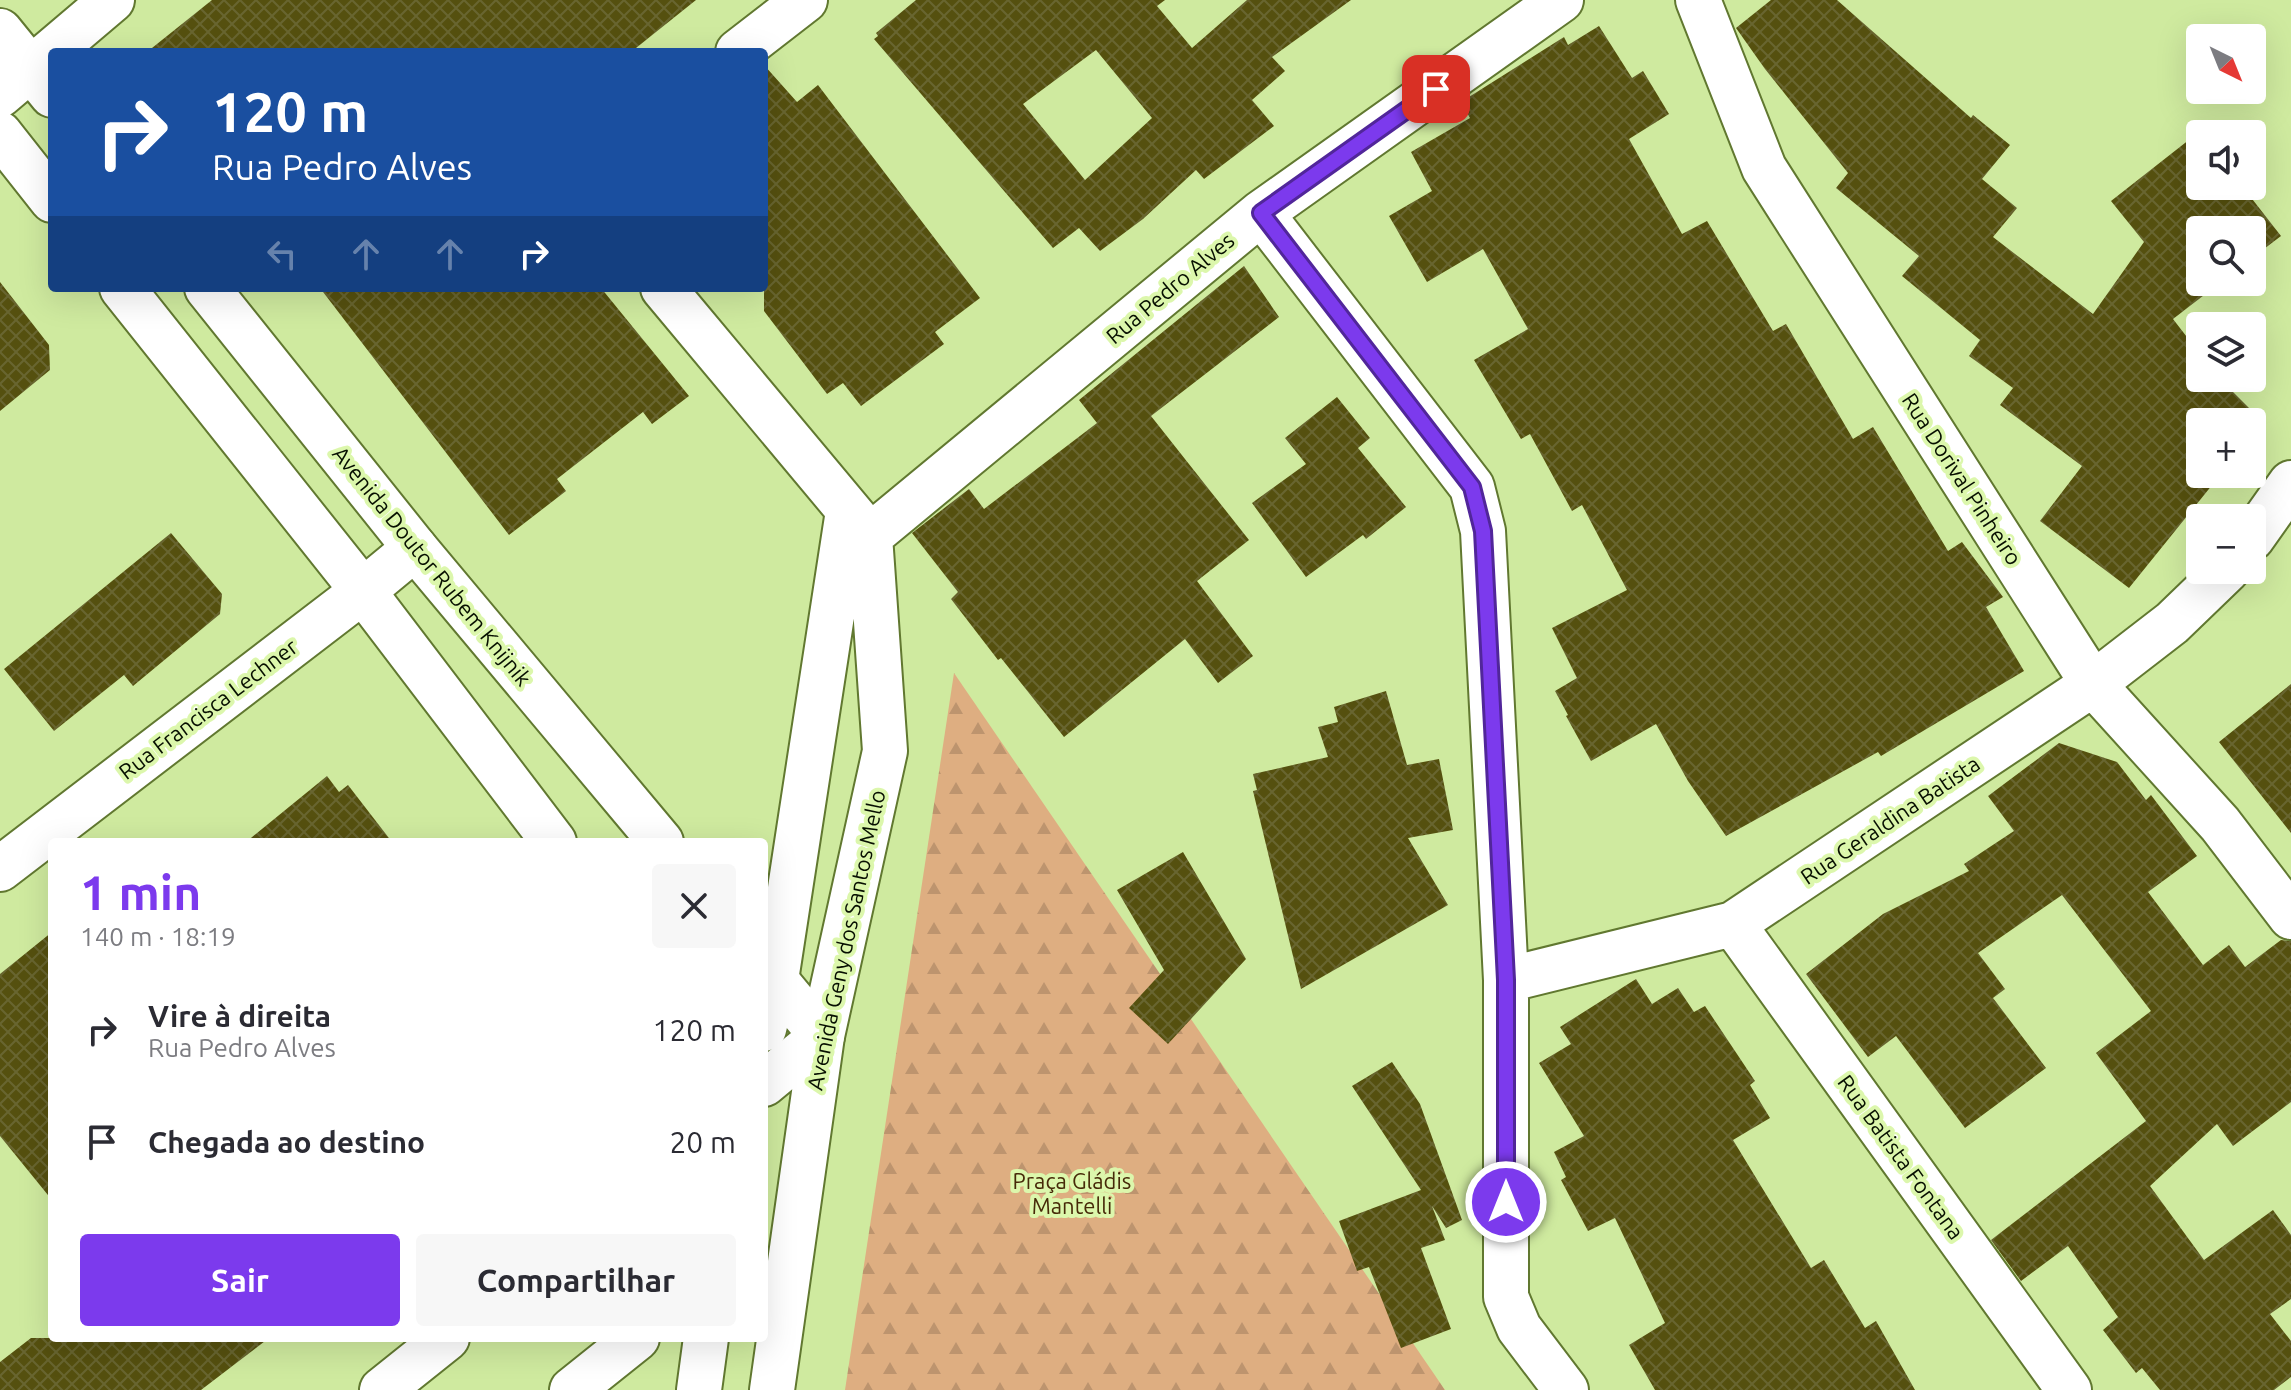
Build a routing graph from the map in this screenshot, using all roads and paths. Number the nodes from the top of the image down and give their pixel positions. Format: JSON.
{"nodes":[{"id":1,"x":112,"y":0,"type":"edge"},
{"id":2,"x":805,"y":0,"type":"edge"},
{"id":3,"x":1561,"y":0,"type":"edge"},
{"id":4,"x":1698,"y":0,"type":"edge"},
{"id":5,"x":0,"y":31,"type":"edge"},
{"id":6,"x":65,"y":48,"type":"edge"},
{"id":7,"x":743,"y":48,"type":"edge"},
{"id":8,"x":48,"y":66,"type":"edge"},
{"id":9,"x":28,"y":86,"type":"edge"},
{"id":10,"x":0,"y":134,"type":"edge"},
{"id":11,"x":48,"y":195,"type":"edge"},
{"id":12,"x":1261,"y":213,"type":"junction"},
{"id":13,"x":125,"y":292,"type":"edge"},
{"id":14,"x":210,"y":292,"type":"edge"},
{"id":15,"x":666,"y":292,"type":"edge"},
{"id":16,"x":2291,"y":483,"type":"edge"},
{"id":17,"x":2266,"y":518,"type":"edge"},
{"id":18,"x":859,"y":524,"type":"junction"},
{"id":19,"x":415,"y":548,"type":"junction"},
{"id":20,"x":2212,"y":584,"type":"edge"},
{"id":21,"x":363,"y":591,"type":"junction"},
{"id":22,"x":2093,"y":684,"type":"junction"},
{"id":23,"x":551,"y":838,"type":"edge"},
{"id":24,"x":658,"y":838,"type":"edge"},
{"id":25,"x":0,"y":869,"type":"edge"},
{"id":26,"x":2291,"y":917,"type":"edge"},
{"id":27,"x":1733,"y":924,"type":"junction"},
{"id":28,"x":770,"y":973,"type":"edge"},
{"id":29,"x":1506,"y":980,"type":"junction"},
{"id":30,"x":822,"y":1036,"type":"junction"},
{"id":31,"x":768,"y":1081,"type":"edge"},
{"id":32,"x":780,"y":1222,"type":"edge"},
{"id":33,"x":442,"y":1342,"type":"edge"},
{"id":34,"x":632,"y":1342,"type":"edge"},
{"id":35,"x":705,"y":1342,"type":"edge"},
{"id":36,"x":382,"y":1390,"type":"edge"},
{"id":37,"x":572,"y":1390,"type":"edge"},
{"id":38,"x":699,"y":1390,"type":"edge"},
{"id":39,"x":772,"y":1390,"type":"edge"},
{"id":40,"x":1566,"y":1390,"type":"edge"},
{"id":41,"x":2069,"y":1390,"type":"edge"}],
"edges":[{"from":1,"to":6,"type":"street"},
{"from":2,"to":7,"type":"street"},
{"from":3,"to":12,"type":"street","name":"Rua Pedro Alves"},
{"from":4,"to":22,"type":"street","name":"Rua Dorival Pinheiro"},
{"from":5,"to":9,"type":"street"},
{"from":8,"to":9,"type":"street"},
{"from":10,"to":11,"type":"street"},
{"from":12,"to":18,"type":"street","name":"Rua Pedro Alves"},
{"from":12,"to":29,"type":"street"},
{"from":13,"to":21,"type":"street"},
{"from":14,"to":19,"type":"street","name":"Avenida Doutor Rubem Knijnik"},
{"from":15,"to":18,"type":"street"},
{"from":16,"to":17,"type":"street"},
{"from":18,"to":28,"type":"street"},
{"from":18,"to":30,"type":"street","name":"Avenida Geny dos Santos Mello"},
{"from":19,"to":21,"type":"street","name":"Rua Francisca Lechner"},
{"from":19,"to":24,"type":"street","name":"Avenida Doutor Rubem Knijnik"},
{"from":20,"to":22,"type":"street","name":"Rua Geraldina Batista"},
{"from":21,"to":23,"type":"street"},
{"from":21,"to":25,"type":"street","name":"Rua Francisca Lechner"},
{"from":22,"to":26,"type":"street","name":"Rua Dorival Pinheiro"},
{"from":22,"to":27,"type":"street","name":"Rua Geraldina Batista"},
{"from":27,"to":29,"type":"street","name":"Rua Geraldina Batista"},
{"from":27,"to":41,"type":"street","name":"Rua Batista Fontana"},
{"from":28,"to":30,"type":"street"},
{"from":29,"to":40,"type":"street"},
{"from":30,"to":31,"type":"street"},
{"from":30,"to":32,"type":"street","name":"Avenida Geny dos Santos Mello"},
{"from":32,"to":39,"type":"street","name":"Avenida Geny dos Santos Mello"},
{"from":33,"to":36,"type":"street"},
{"from":34,"to":37,"type":"street"},
{"from":35,"to":38,"type":"street"}]}
